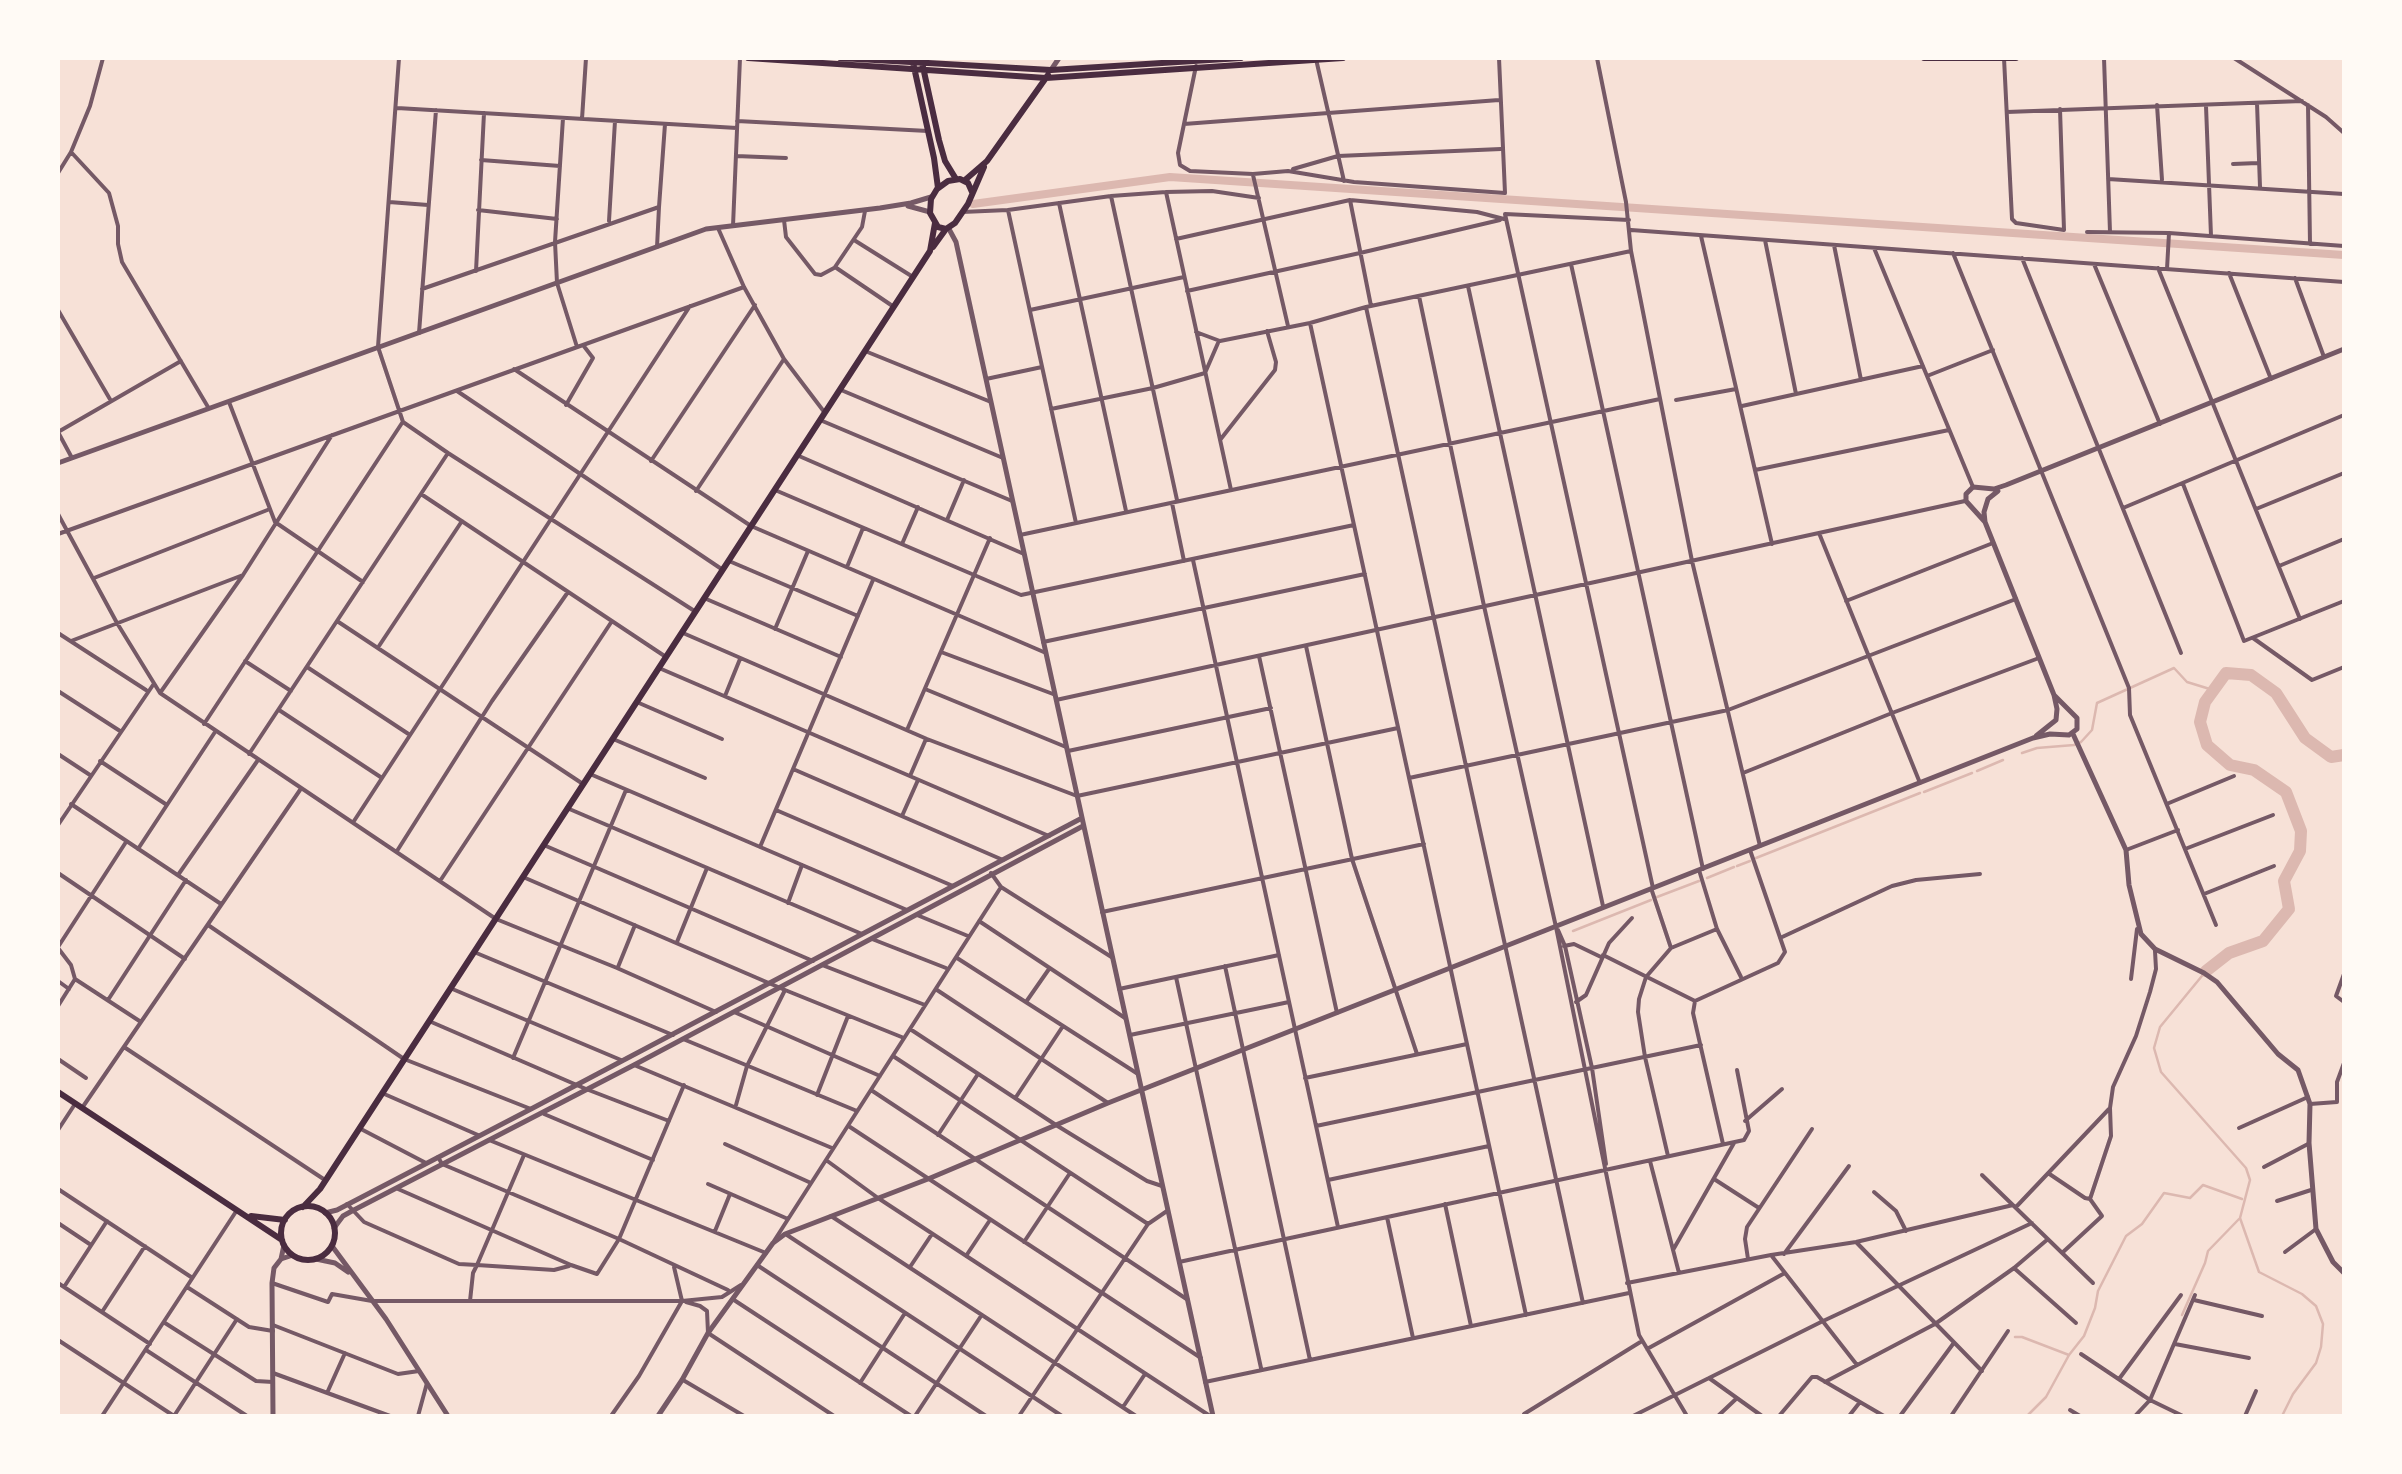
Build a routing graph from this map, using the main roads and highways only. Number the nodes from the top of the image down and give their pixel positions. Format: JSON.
{"nodes":[{"id":1,"x":748,"y":58,"type":"edge"},
{"id":2,"x":844,"y":58,"type":"edge"},
{"id":3,"x":1241,"y":58,"type":"edge"},
{"id":4,"x":1344,"y":58,"type":"edge"},
{"id":5,"x":1924,"y":58,"type":"edge"},
{"id":6,"x":1947,"y":58,"type":"edge"},
{"id":7,"x":2004,"y":58,"type":"edge"},
{"id":8,"x":2016,"y":58,"type":"edge"},
{"id":9,"x":1179,"y":60,"type":"edge"},
{"id":10,"x":1316,"y":60,"type":"edge"},
{"id":11,"x":917,"y":63,"type":"edge"},
{"id":12,"x":1196,"y":64,"type":"junction"},
{"id":13,"x":1051,"y":70,"type":"junction"},
{"id":14,"x":1046,"y":78,"type":"junction"},
{"id":15,"x":987,"y":162,"type":"junction"},
{"id":16,"x":960,"y":180,"type":"junction"},
{"id":17,"x":938,"y":188,"type":"junction"},
{"id":18,"x":971,"y":198,"type":"junction"},
{"id":19,"x":935,"y":224,"type":"junction"},
{"id":20,"x":948,"y":229,"type":"junction"},
{"id":21,"x":930,"y":252,"type":"junction"},
{"id":22,"x":58,"y":1092,"type":"edge"},
{"id":23,"x":320,"y":1188,"type":"junction"},
{"id":24,"x":303,"y":1207,"type":"junction"},
{"id":25,"x":241,"y":1212,"type":"junction"},
{"id":26,"x":324,"y":1212,"type":"junction"},
{"id":27,"x":285,"y":1220,"type":"junction"},
{"id":28,"x":283,"y":1242,"type":"junction"}],
"edges":[{"from":1,"to":11,"type":"main road"},
{"from":2,"to":11,"type":"main road"},
{"from":3,"to":12,"type":"main road"},
{"from":4,"to":10,"type":"main road"},
{"from":5,"to":6,"type":"main road"},
{"from":6,"to":7,"type":"main road"},
{"from":7,"to":8,"type":"main road"},
{"from":9,"to":12,"type":"main road"},
{"from":9,"to":13,"type":"main road"},
{"from":10,"to":12,"type":"main road"},
{"from":11,"to":13,"type":"main road"},
{"from":11,"to":14,"type":"main road"},
{"from":11,"to":16,"type":"main road"},
{"from":11,"to":17,"type":"main road"},
{"from":12,"to":14,"type":"main road"},
{"from":13,"to":14,"type":"main road"},
{"from":14,"to":15,"type":"main road"},
{"from":15,"to":16,"type":"main road"},
{"from":15,"to":18,"type":"main road"},
{"from":16,"to":17,"type":"main road"},
{"from":16,"to":18,"type":"main road"},
{"from":17,"to":19,"type":"main road"},
{"from":18,"to":20,"type":"main road"},
{"from":19,"to":20,"type":"main road"},
{"from":19,"to":21,"type":"main road"},
{"from":20,"to":21,"type":"main road"},
{"from":21,"to":23,"type":"main road"},
{"from":22,"to":25,"type":"main road"},
{"from":23,"to":24,"type":"main road"},
{"from":23,"to":26,"type":"main road"},
{"from":24,"to":26,"type":"main road"},
{"from":24,"to":27,"type":"main road"},
{"from":25,"to":27,"type":"main road"},
{"from":25,"to":28,"type":"main road"},
{"from":26,"to":28,"type":"main road"},
{"from":27,"to":28,"type":"main road"}]}
